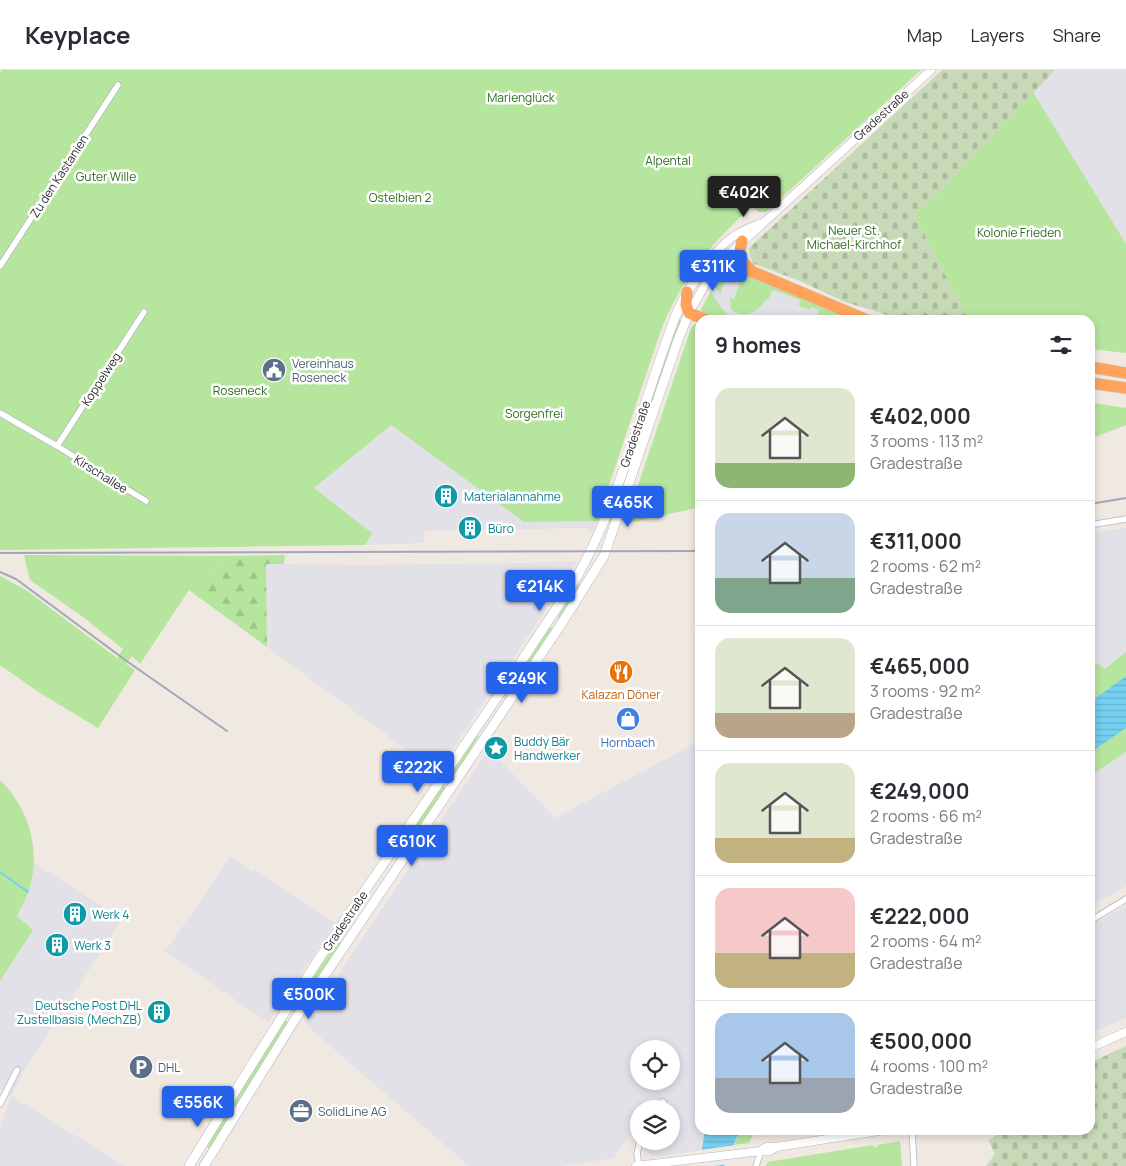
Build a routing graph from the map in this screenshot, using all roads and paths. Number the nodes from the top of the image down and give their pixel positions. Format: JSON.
{"nodes":[{"id":1,"x":931,"y":70,"type":"edge"},
{"id":2,"x":118,"y":85,"type":"dead end"},
{"id":3,"x":765,"y":221,"type":"junction"},
{"id":4,"x":742,"y":241,"type":"junction"},
{"id":5,"x":708,"y":262,"type":"junction"},
{"id":6,"x":722,"y":262,"type":"junction"},
{"id":7,"x":0,"y":266,"type":"edge"},
{"id":8,"x":753,"y":272,"type":"junction"},
{"id":9,"x":687,"y":292,"type":"junction"},
{"id":10,"x":144,"y":312,"type":"dead end"},
{"id":11,"x":689,"y":313,"type":"junction"},
{"id":12,"x":695,"y":315,"type":"edge"},
{"id":13,"x":855,"y":315,"type":"edge"},
{"id":14,"x":1095,"y":368,"type":"edge"},
{"id":15,"x":1126,"y":373,"type":"edge"},
{"id":16,"x":1095,"y":384,"type":"edge"},
{"id":17,"x":1126,"y":388,"type":"edge"},
{"id":18,"x":0,"y":413,"type":"edge"},
{"id":19,"x":57,"y":446,"type":"junction"},
{"id":20,"x":146,"y":501,"type":"dead end"},
{"id":21,"x":1126,"y":519,"type":"edge"},
{"id":22,"x":1095,"y":524,"type":"edge"},
{"id":23,"x":1126,"y":899,"type":"edge"},
{"id":24,"x":1095,"y":918,"type":"edge"},
{"id":25,"x":1126,"y":1032,"type":"edge"},
{"id":26,"x":1095,"y":1046,"type":"edge"},
{"id":27,"x":17,"y":1070,"type":"dead end"},
{"id":28,"x":0,"y":1104,"type":"edge"},
{"id":29,"x":853,"y":1135,"type":"edge"},
{"id":30,"x":912,"y":1135,"type":"edge"},
{"id":31,"x":638,"y":1150,"type":"edge"},
{"id":32,"x":761,"y":1151,"type":"junction"},
{"id":33,"x":682,"y":1162,"type":"junction"},
{"id":34,"x":189,"y":1166,"type":"edge"},
{"id":35,"x":204,"y":1166,"type":"edge"},
{"id":36,"x":638,"y":1166,"type":"edge"},
{"id":37,"x":670,"y":1166,"type":"edge"},
{"id":38,"x":756,"y":1166,"type":"edge"},
{"id":39,"x":914,"y":1166,"type":"edge"}],
"edges":[{"from":1,"to":3,"type":"street","name":"Gradestraße"},
{"from":2,"to":7,"type":"street","name":"Zu den Kastanien"},
{"from":3,"to":4,"type":"street","name":"Gradestraße"},
{"from":3,"to":5,"type":"street","name":"Gradestraße"},
{"from":4,"to":6,"type":"street","name":"Gradestraße"},
{"from":4,"to":8,"type":"highway"},
{"from":5,"to":6,"type":"highway"},
{"from":5,"to":9,"type":"main road","name":"Gradestraße"},
{"from":6,"to":8,"type":"highway"},
{"from":6,"to":11,"type":"street","name":"Gradestraße"},
{"from":8,"to":13,"type":"highway"},
{"from":9,"to":11,"type":"highway"},
{"from":9,"to":34,"type":"main road","name":"Gradestraße"},
{"from":10,"to":19,"type":"street","name":"Koppelweg"},
{"from":11,"to":12,"type":"highway"},
{"from":11,"to":35,"type":"main road","name":"Gradestraße"},
{"from":14,"to":15,"type":"highway"},
{"from":16,"to":17,"type":"highway"},
{"from":18,"to":19,"type":"street","name":"Kirschallee"},
{"from":19,"to":20,"type":"street","name":"Kirschallee"},
{"from":21,"to":22,"type":"street"},
{"from":23,"to":24,"type":"street"},
{"from":25,"to":26,"type":"street"},
{"from":27,"to":28,"type":"street"},
{"from":29,"to":32,"type":"street"},
{"from":30,"to":39,"type":"street"},
{"from":31,"to":36,"type":"street"},
{"from":32,"to":33,"type":"street"},
{"from":32,"to":38,"type":"street"},
{"from":33,"to":36,"type":"street"},
{"from":33,"to":37,"type":"street"}]}
